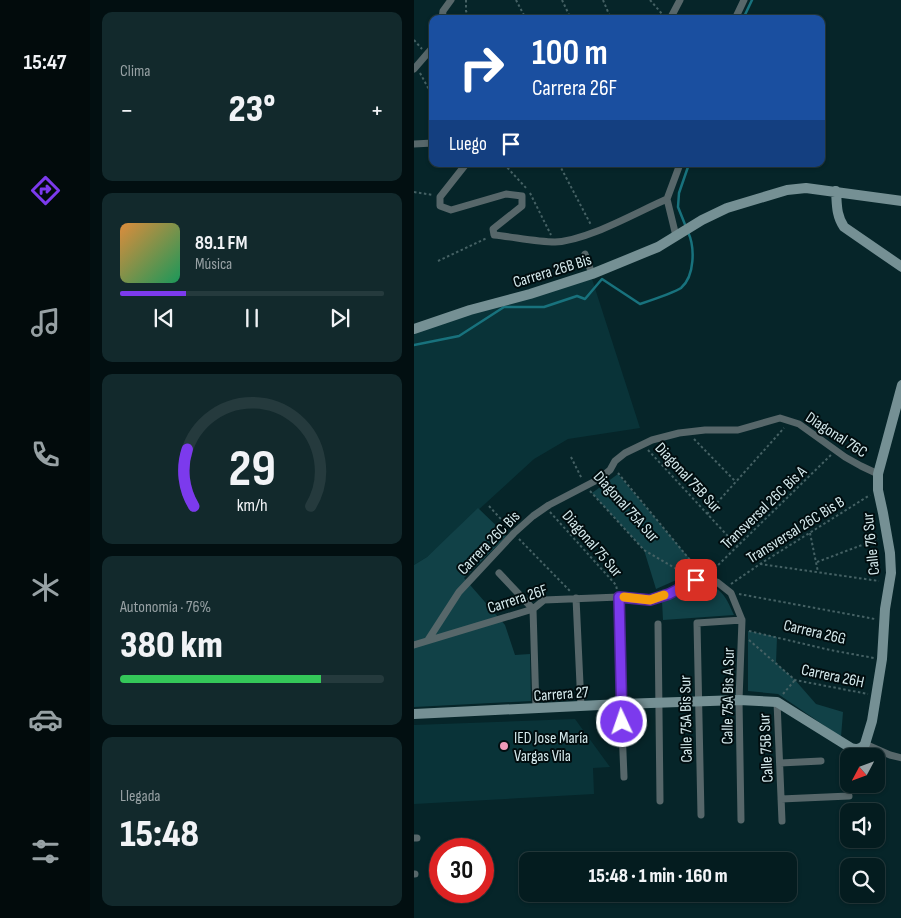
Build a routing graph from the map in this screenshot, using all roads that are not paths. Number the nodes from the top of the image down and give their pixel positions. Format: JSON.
{"nodes":[{"id":1,"x":451,"y":0,"type":"edge"},
{"id":2,"x":680,"y":0,"type":"edge"},
{"id":3,"x":744,"y":0,"type":"edge"},
{"id":4,"x":442,"y":15,"type":"edge"},
{"id":5,"x":672,"y":15,"type":"edge"},
{"id":6,"x":737,"y":15,"type":"edge"},
{"id":7,"x":429,"y":52,"type":"edge"},
{"id":8,"x":415,"y":67,"type":"edge"},
{"id":9,"x":414,"y":144,"type":"edge"},
{"id":10,"x":429,"y":144,"type":"edge"},
{"id":11,"x":464,"y":167,"type":"edge"},
{"id":12,"x":679,"y":167,"type":"edge"},
{"id":13,"x":836,"y":191,"type":"junction"},
{"id":14,"x":667,"y":198,"type":"junction"},
{"id":15,"x":901,"y":202,"type":"edge"},
{"id":16,"x":679,"y":234,"type":"junction"},
{"id":17,"x":585,"y":254,"type":"dead end"},
{"id":18,"x":901,"y":268,"type":"edge"},
{"id":19,"x":592,"y":274,"type":"junction"},
{"id":20,"x":414,"y":329,"type":"edge"},
{"id":21,"x":901,"y":385,"type":"edge"},
{"id":22,"x":780,"y":418,"type":"joint"},
{"id":23,"x":878,"y":474,"type":"junction"},
{"id":24,"x":499,"y":573,"type":"dead end"},
{"id":25,"x":728,"y":590,"type":"joint"},
{"id":26,"x":619,"y":597,"type":"junction"},
{"id":27,"x":576,"y":598,"type":"junction"},
{"id":28,"x":533,"y":609,"type":"junction"},
{"id":29,"x":742,"y":620,"type":"junction"},
{"id":30,"x":658,"y":624,"type":"dead end"},
{"id":31,"x":427,"y":641,"type":"junction"},
{"id":32,"x":414,"y":645,"type":"edge"},
{"id":33,"x":739,"y":700,"type":"junction"},
{"id":34,"x":698,"y":702,"type":"junction"},
{"id":35,"x":776,"y":702,"type":"junction"},
{"id":36,"x":659,"y":703,"type":"junction"},
{"id":37,"x":620,"y":704,"type":"junction"},
{"id":38,"x":581,"y":706,"type":"junction"},
{"id":39,"x":536,"y":710,"type":"junction"},
{"id":40,"x":414,"y":714,"type":"edge"},
{"id":41,"x":865,"y":744,"type":"junction"},
{"id":42,"x":901,"y":758,"type":"edge"},
{"id":43,"x":821,"y":761,"type":"dead end"},
{"id":44,"x":780,"y":763,"type":"junction"},
{"id":45,"x":624,"y":777,"type":"dead end"},
{"id":46,"x":849,"y":796,"type":"dead end"},
{"id":47,"x":781,"y":799,"type":"junction"},
{"id":48,"x":660,"y":800,"type":"dead end"},
{"id":49,"x":701,"y":815,"type":"dead end"},
{"id":50,"x":740,"y":820,"type":"dead end"},
{"id":51,"x":782,"y":821,"type":"dead end"}],
"edges":[{"from":1,"to":4,"type":"street"},
{"from":2,"to":5,"type":"street"},
{"from":3,"to":6,"type":"street"},
{"from":7,"to":8,"type":"street"},
{"from":9,"to":10,"type":"street"},
{"from":11,"to":14,"type":"street"},
{"from":12,"to":14,"type":"street"},
{"from":13,"to":15,"type":"street","name":"Carrera 26B Bis"},
{"from":13,"to":16,"type":"street","name":"Carrera 26B Bis"},
{"from":13,"to":18,"type":"street"},
{"from":14,"to":16,"type":"street"},
{"from":16,"to":19,"type":"street","name":"Carrera 26B Bis"},
{"from":17,"to":19,"type":"street"},
{"from":19,"to":20,"type":"street","name":"Carrera 26B Bis"},
{"from":21,"to":23,"type":"street","name":"Calle 76 Sur"},
{"from":22,"to":23,"type":"street","name":"Diagonal 76C"},
{"from":22,"to":31,"type":"street","name":"Carrera 26C Bis"},
{"from":23,"to":41,"type":"street","name":"Calle 76 Sur"},
{"from":24,"to":28,"type":"street"},
{"from":25,"to":26,"type":"street","name":"Carrera 26F"},
{"from":25,"to":29,"type":"street","name":"Calle 75A Bis A Sur"},
{"from":26,"to":27,"type":"street","name":"Carrera 26F"},
{"from":26,"to":37,"type":"street"},
{"from":27,"to":28,"type":"street","name":"Carrera 26F"},
{"from":27,"to":38,"type":"street"},
{"from":28,"to":31,"type":"street","name":"Carrera 26F"},
{"from":28,"to":39,"type":"street"},
{"from":29,"to":33,"type":"street","name":"Calle 75A Bis A Sur"},
{"from":29,"to":34,"type":"street","name":"Calle 75A Bis Sur"},
{"from":30,"to":36,"type":"street"},
{"from":31,"to":32,"type":"street","name":"Carrera 26F"},
{"from":33,"to":34,"type":"street","name":"Carrera 27"},
{"from":33,"to":35,"type":"street"},
{"from":33,"to":50,"type":"street","name":"Calle 75A Bis A Sur"},
{"from":34,"to":36,"type":"street","name":"Carrera 27"},
{"from":34,"to":49,"type":"street","name":"Calle 75A Bis Sur"},
{"from":35,"to":41,"type":"street"},
{"from":35,"to":44,"type":"street","name":"Calle 75B Sur"},
{"from":36,"to":37,"type":"street","name":"Carrera 27"},
{"from":36,"to":48,"type":"street"},
{"from":37,"to":38,"type":"street","name":"Carrera 27"},
{"from":37,"to":45,"type":"street"},
{"from":38,"to":39,"type":"street","name":"Carrera 27"},
{"from":39,"to":40,"type":"street","name":"Carrera 27"},
{"from":41,"to":42,"type":"street"},
{"from":43,"to":44,"type":"street"},
{"from":44,"to":47,"type":"street","name":"Calle 75B Sur"},
{"from":46,"to":47,"type":"street"},
{"from":47,"to":51,"type":"street","name":"Calle 75B Sur"}]}
